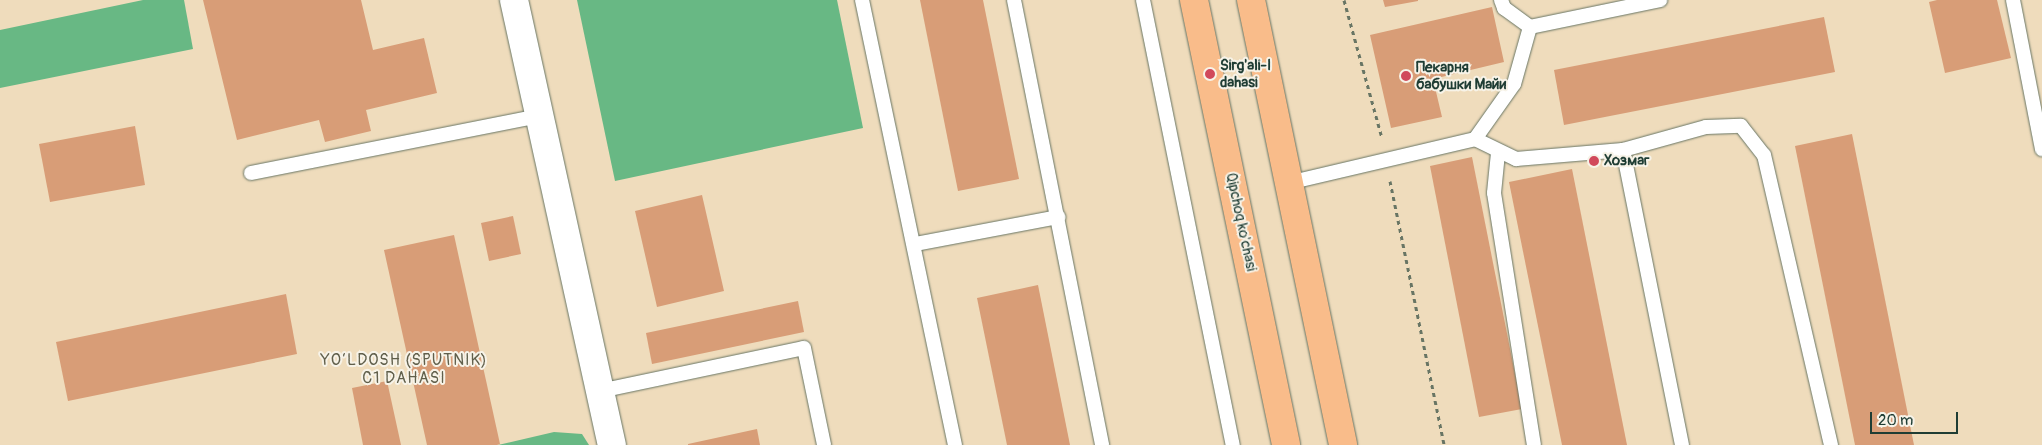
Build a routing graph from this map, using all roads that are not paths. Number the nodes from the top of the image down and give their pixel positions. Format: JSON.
{"nodes":[{"id":1,"x":514,"y":0,"type":"edge"},
{"id":2,"x":862,"y":0,"type":"edge"},
{"id":3,"x":1014,"y":0,"type":"edge"},
{"id":4,"x":1143,"y":0,"type":"edge"},
{"id":5,"x":1194,"y":0,"type":"edge"},
{"id":6,"x":1250,"y":0,"type":"edge"},
{"id":7,"x":1501,"y":0,"type":"edge"},
{"id":8,"x":1660,"y":0,"type":"edge"},
{"id":9,"x":2013,"y":0,"type":"edge"},
{"id":10,"x":1530,"y":27,"type":"junction"},
{"id":11,"x":540,"y":116,"type":"junction"},
{"id":12,"x":1475,"y":139,"type":"junction"},
{"id":13,"x":2042,"y":144,"type":"edge"},
{"id":14,"x":1623,"y":150,"type":"junction"},
{"id":15,"x":1498,"y":153,"type":"junction"},
{"id":16,"x":252,"y":174,"type":"dead end"},
{"id":17,"x":1288,"y":183,"type":"junction"},
{"id":18,"x":1058,"y":217,"type":"junction"},
{"id":19,"x":915,"y":244,"type":"junction"},
{"id":20,"x":600,"y":391,"type":"junction"},
{"id":21,"x":612,"y":445,"type":"edge"},
{"id":22,"x":824,"y":445,"type":"edge"},
{"id":23,"x":955,"y":445,"type":"edge"},
{"id":24,"x":1102,"y":445,"type":"edge"},
{"id":25,"x":1233,"y":445,"type":"edge"},
{"id":26,"x":1286,"y":445,"type":"edge"},
{"id":27,"x":1342,"y":445,"type":"edge"},
{"id":28,"x":1534,"y":445,"type":"edge"},
{"id":29,"x":1682,"y":445,"type":"edge"},
{"id":30,"x":1831,"y":445,"type":"edge"}],
"edges":[{"from":1,"to":11,"type":"street"},
{"from":2,"to":19,"type":"lane"},
{"from":3,"to":18,"type":"lane"},
{"from":4,"to":25,"type":"lane"},
{"from":5,"to":26,"type":"main road","name":"Qipchoq ko'chasi"},
{"from":6,"to":17,"type":"main road"},
{"from":7,"to":10,"type":"lane"},
{"from":8,"to":10,"type":"lane"},
{"from":9,"to":13,"type":"lane"},
{"from":10,"to":12,"type":"lane"},
{"from":11,"to":16,"type":"lane"},
{"from":11,"to":20,"type":"street"},
{"from":12,"to":15,"type":"lane"},
{"from":12,"to":17,"type":"lane"},
{"from":14,"to":15,"type":"lane"},
{"from":14,"to":29,"type":"lane"},
{"from":14,"to":30,"type":"lane"},
{"from":15,"to":28,"type":"lane"},
{"from":17,"to":27,"type":"main road"},
{"from":18,"to":19,"type":"lane"},
{"from":18,"to":24,"type":"lane"},
{"from":19,"to":23,"type":"lane"},
{"from":20,"to":21,"type":"street"},
{"from":20,"to":22,"type":"lane"}]}
